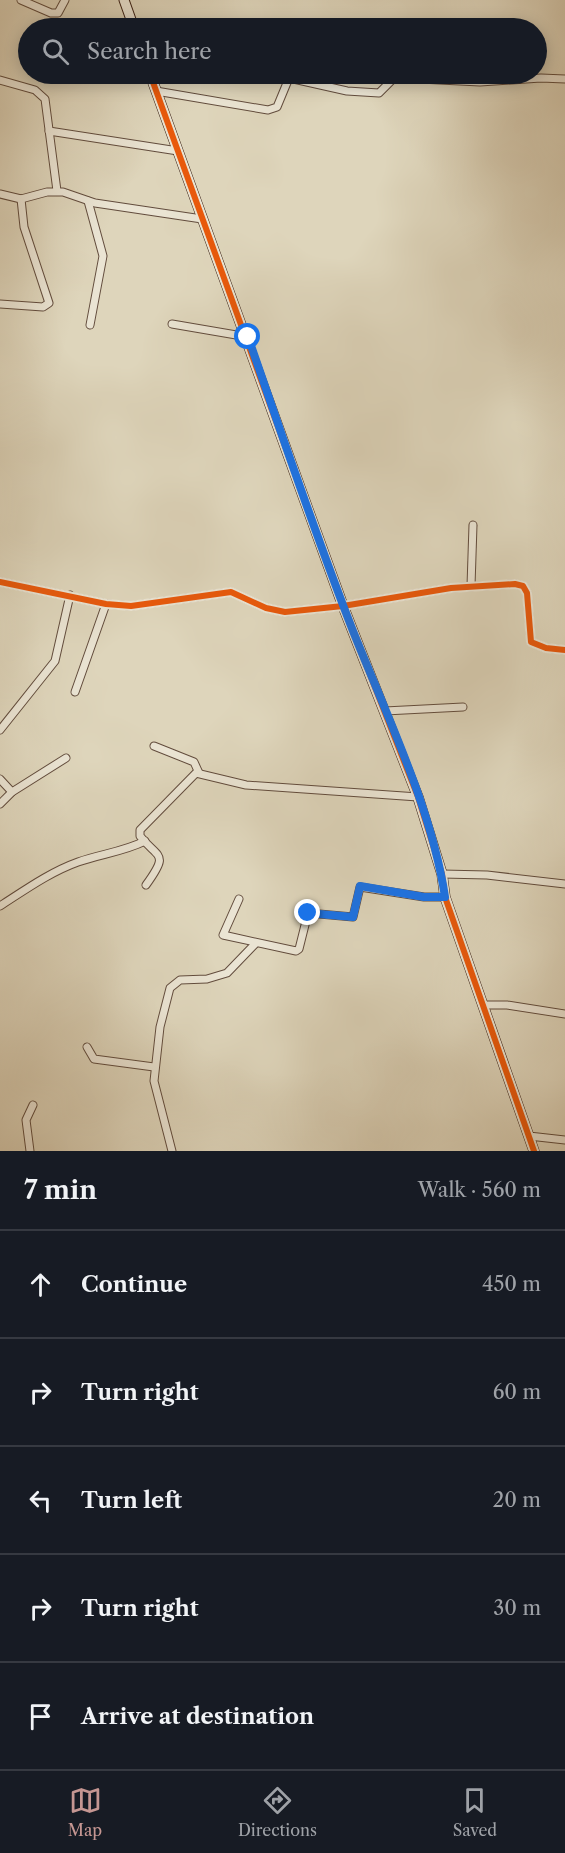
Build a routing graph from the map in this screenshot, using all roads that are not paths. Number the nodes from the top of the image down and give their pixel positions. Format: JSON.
{"nodes":[{"id":1,"x":21,"y":0,"type":"edge"},
{"id":2,"x":65,"y":0,"type":"edge"},
{"id":3,"x":124,"y":0,"type":"edge"},
{"id":4,"x":130,"y":18,"type":"edge"},
{"id":5,"x":547,"y":78,"type":"edge"},
{"id":6,"x":565,"y":79,"type":"edge"},
{"id":7,"x":0,"y":80,"type":"edge"},
{"id":8,"x":154,"y":84,"type":"edge"},
{"id":9,"x":287,"y":84,"type":"edge"},
{"id":10,"x":316,"y":84,"type":"edge"},
{"id":11,"x":388,"y":84,"type":"edge"},
{"id":12,"x":156,"y":91,"type":"junction"},
{"id":13,"x":50,"y":131,"type":"junction"},
{"id":14,"x":178,"y":152,"type":"junction"},
{"id":15,"x":57,"y":191,"type":"junction"},
{"id":16,"x":0,"y":194,"type":"edge"},
{"id":17,"x":21,"y":199,"type":"junction"},
{"id":18,"x":88,"y":201,"type":"junction"},
{"id":19,"x":202,"y":219,"type":"junction"},
{"id":20,"x":0,"y":304,"type":"edge"},
{"id":21,"x":172,"y":324,"type":"dead end"},
{"id":22,"x":90,"y":325,"type":"dead end"},
{"id":23,"x":248,"y":337,"type":"junction"},
{"id":24,"x":473,"y":525,"type":"dead end"},
{"id":25,"x":0,"y":582,"type":"edge"},
{"id":26,"x":471,"y":586,"type":"junction"},
{"id":27,"x":70,"y":595,"type":"junction"},
{"id":28,"x":106,"y":604,"type":"junction"},
{"id":29,"x":344,"y":606,"type":"junction"},
{"id":30,"x":565,"y":650,"type":"edge"},
{"id":31,"x":75,"y":692,"type":"dead end"},
{"id":32,"x":463,"y":708,"type":"dead end"},
{"id":33,"x":385,"y":711,"type":"junction"},
{"id":34,"x":0,"y":730,"type":"edge"},
{"id":35,"x":154,"y":746,"type":"dead end"},
{"id":36,"x":66,"y":758,"type":"dead end"},
{"id":37,"x":199,"y":773,"type":"junction"},
{"id":38,"x":0,"y":779,"type":"edge"},
{"id":39,"x":12,"y":792,"type":"junction"},
{"id":40,"x":418,"y":797,"type":"junction"},
{"id":41,"x":0,"y":804,"type":"edge"},
{"id":42,"x":145,"y":841,"type":"junction"},
{"id":43,"x":441,"y":874,"type":"junction"},
{"id":44,"x":146,"y":885,"type":"dead end"},
{"id":45,"x":565,"y":885,"type":"edge"},
{"id":46,"x":445,"y":897,"type":"junction"},
{"id":47,"x":239,"y":899,"type":"dead end"},
{"id":48,"x":0,"y":906,"type":"edge"},
{"id":49,"x":255,"y":944,"type":"junction"},
{"id":50,"x":483,"y":1005,"type":"junction"},
{"id":51,"x":565,"y":1014,"type":"edge"},
{"id":52,"x":87,"y":1047,"type":"dead end"},
{"id":53,"x":154,"y":1067,"type":"junction"},
{"id":54,"x":33,"y":1105,"type":"dead end"},
{"id":55,"x":529,"y":1136,"type":"junction"},
{"id":56,"x":565,"y":1140,"type":"edge"},
{"id":57,"x":30,"y":1151,"type":"edge"},
{"id":58,"x":172,"y":1151,"type":"edge"},
{"id":59,"x":534,"y":1151,"type":"edge"}],
"edges":[{"from":1,"to":2,"type":"street"},
{"from":3,"to":4,"type":"street"},
{"from":5,"to":6,"type":"street"},
{"from":7,"to":13,"type":"street"},
{"from":8,"to":12,"type":"street"},
{"from":9,"to":12,"type":"street"},
{"from":10,"to":11,"type":"street"},
{"from":12,"to":14,"type":"street"},
{"from":13,"to":14,"type":"street"},
{"from":13,"to":15,"type":"street"},
{"from":14,"to":19,"type":"street"},
{"from":15,"to":17,"type":"street"},
{"from":15,"to":18,"type":"street"},
{"from":16,"to":17,"type":"street"},
{"from":17,"to":20,"type":"street"},
{"from":18,"to":19,"type":"street"},
{"from":18,"to":22,"type":"street"},
{"from":19,"to":23,"type":"street"},
{"from":21,"to":23,"type":"street"},
{"from":23,"to":29,"type":"street"},
{"from":24,"to":26,"type":"street"},
{"from":25,"to":27,"type":"street"},
{"from":26,"to":29,"type":"street"},
{"from":26,"to":30,"type":"street"},
{"from":27,"to":28,"type":"street"},
{"from":27,"to":34,"type":"street"},
{"from":28,"to":29,"type":"street"},
{"from":28,"to":31,"type":"street"},
{"from":29,"to":33,"type":"street"},
{"from":32,"to":33,"type":"street"},
{"from":33,"to":40,"type":"street"},
{"from":35,"to":37,"type":"street"},
{"from":36,"to":39,"type":"street"},
{"from":37,"to":40,"type":"street"},
{"from":37,"to":42,"type":"street"},
{"from":38,"to":39,"type":"street"},
{"from":39,"to":41,"type":"street"},
{"from":40,"to":43,"type":"street"},
{"from":42,"to":44,"type":"street"},
{"from":42,"to":48,"type":"street"},
{"from":43,"to":45,"type":"street"},
{"from":43,"to":46,"type":"street"},
{"from":46,"to":49,"type":"street"},
{"from":46,"to":50,"type":"street"},
{"from":47,"to":49,"type":"street"},
{"from":49,"to":53,"type":"street"},
{"from":50,"to":51,"type":"street"},
{"from":50,"to":55,"type":"street"},
{"from":52,"to":53,"type":"street"},
{"from":53,"to":58,"type":"street"},
{"from":54,"to":57,"type":"street"},
{"from":55,"to":56,"type":"street"},
{"from":55,"to":59,"type":"street"}]}
